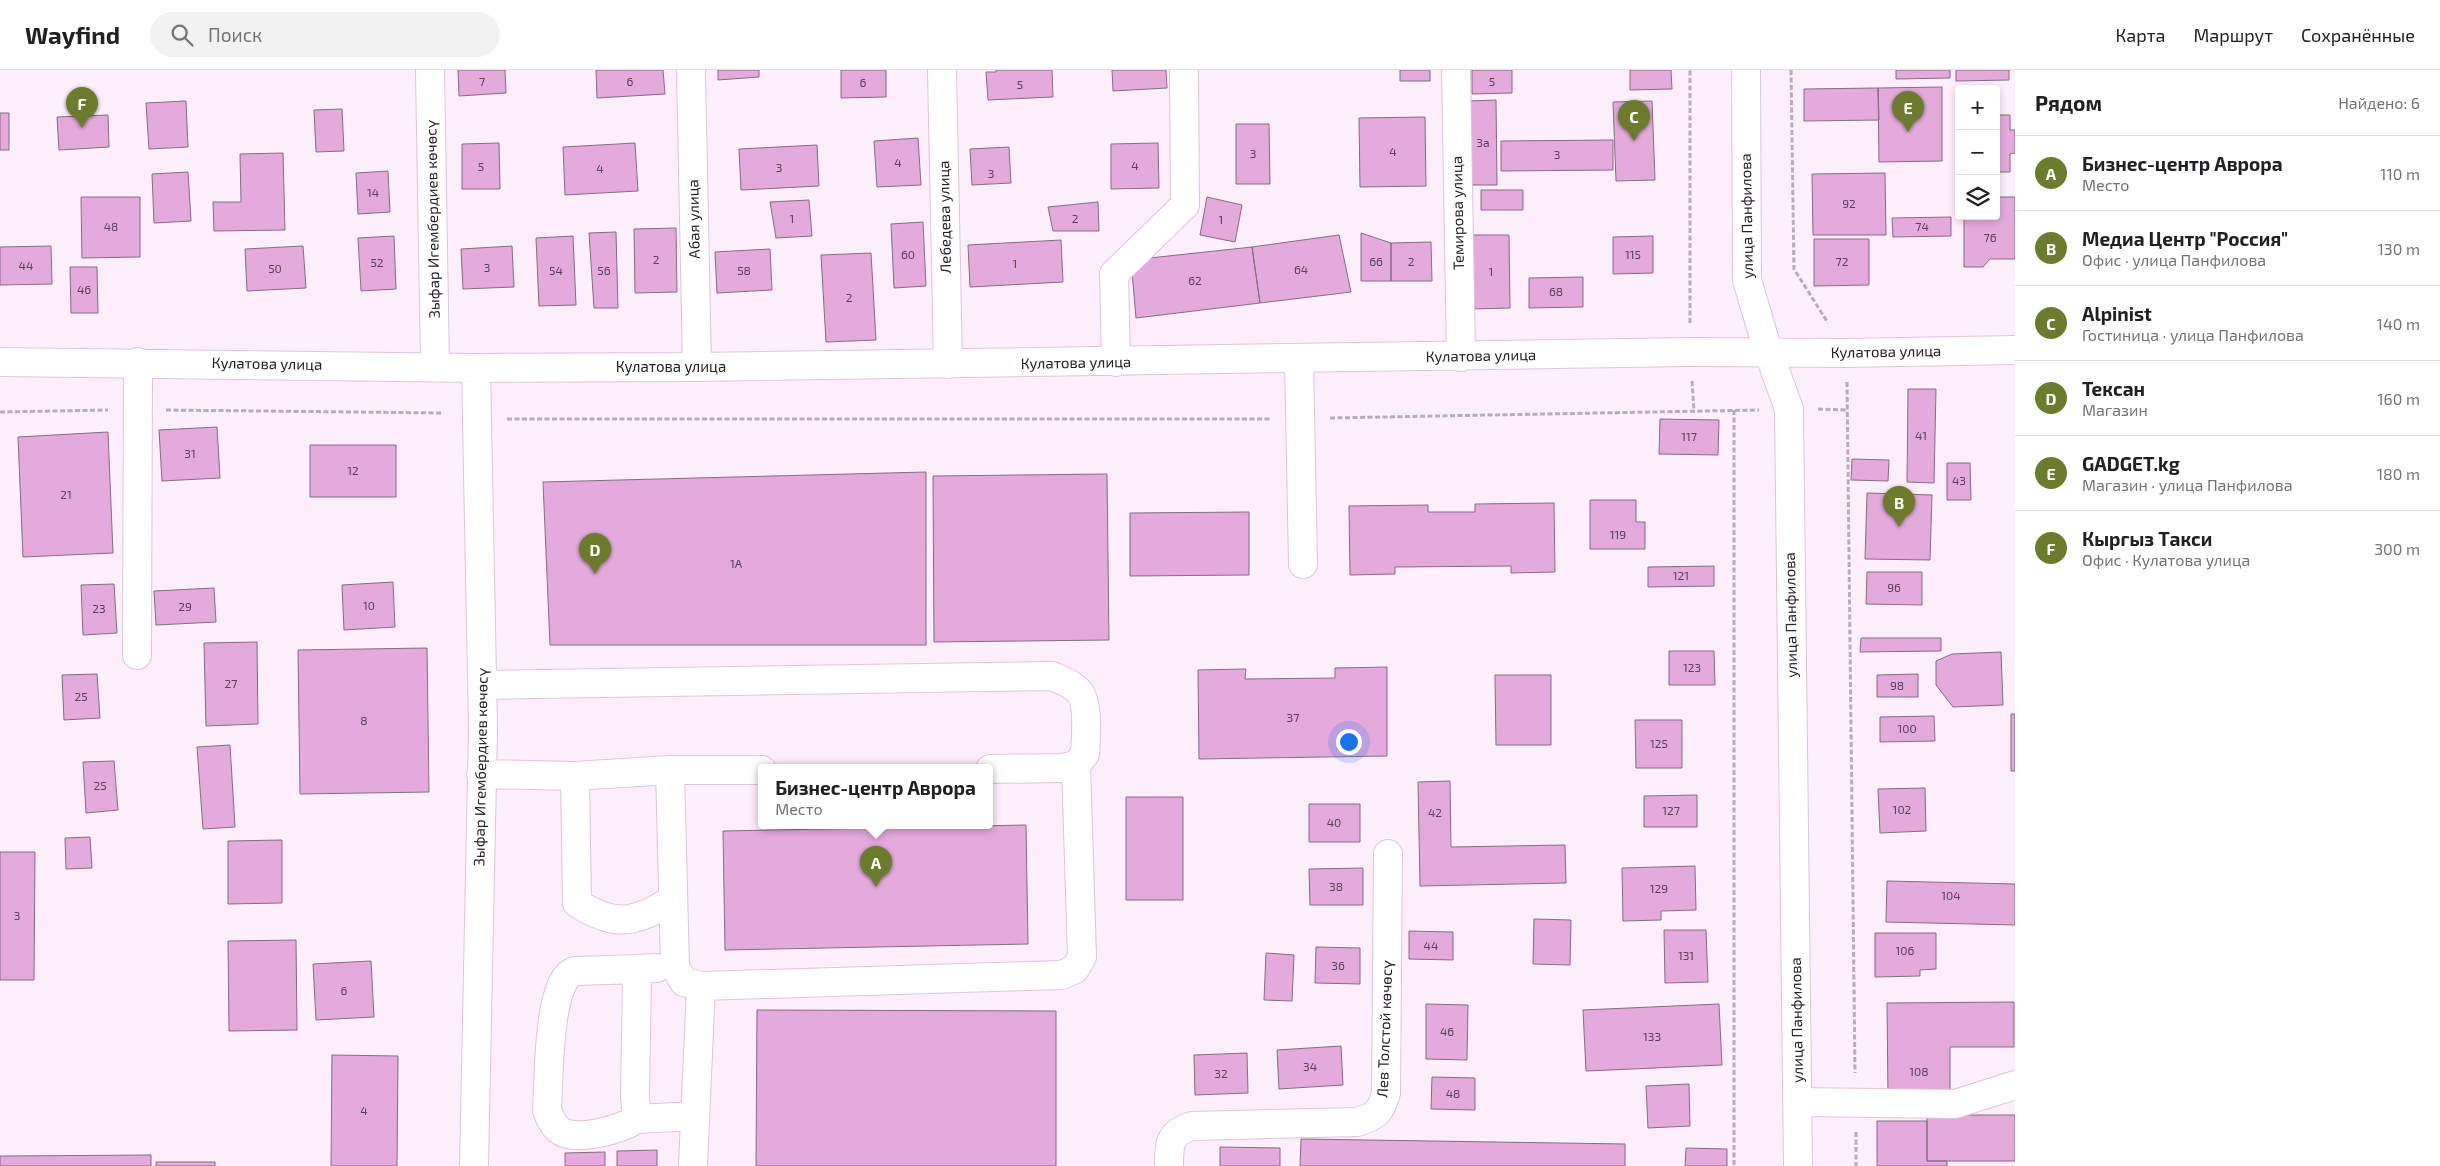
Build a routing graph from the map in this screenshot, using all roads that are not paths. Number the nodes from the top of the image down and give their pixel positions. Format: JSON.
{"nodes":[{"id":1,"x":430,"y":70,"type":"edge"},
{"id":2,"x":691,"y":70,"type":"edge"},
{"id":3,"x":942,"y":70,"type":"edge"},
{"id":4,"x":1184,"y":70,"type":"edge"},
{"id":5,"x":1456,"y":70,"type":"edge"},
{"id":6,"x":1746,"y":70,"type":"edge"},
{"id":7,"x":2015,"y":350,"type":"edge"},
{"id":8,"x":1768,"y":351,"type":"junction"},
{"id":9,"x":1461,"y":357,"type":"junction"},
{"id":10,"x":1299,"y":359,"type":"junction"},
{"id":11,"x":0,"y":362,"type":"edge"},
{"id":12,"x":138,"y":362,"type":"junction"},
{"id":13,"x":1116,"y":362,"type":"junction"},
{"id":14,"x":948,"y":364,"type":"junction"},
{"id":15,"x":435,"y":367,"type":"junction"},
{"id":16,"x":697,"y":367,"type":"junction"},
{"id":17,"x":476,"y":368,"type":"junction"},
{"id":18,"x":1303,"y":564,"type":"dead end"},
{"id":19,"x":137,"y":655,"type":"dead end"},
{"id":20,"x":483,"y":685,"type":"junction"},
{"id":21,"x":1076,"y":765,"type":"junction"},
{"id":22,"x":993,"y":769,"type":"edge"},
{"id":23,"x":670,"y":770,"type":"junction"},
{"id":24,"x":758,"y":770,"type":"edge"},
{"id":25,"x":481,"y":774,"type":"junction"},
{"id":26,"x":575,"y":776,"type":"junction"},
{"id":27,"x":1388,"y":854,"type":"dead end"},
{"id":28,"x":673,"y":899,"type":"junction"},
{"id":29,"x":675,"y":967,"type":"junction"},
{"id":30,"x":638,"y":969,"type":"junction"},
{"id":31,"x":701,"y":986,"type":"junction"},
{"id":32,"x":2015,"y":1084,"type":"edge"},
{"id":33,"x":1798,"y":1102,"type":"junction"},
{"id":34,"x":695,"y":1116,"type":"junction"},
{"id":35,"x":637,"y":1119,"type":"junction"},
{"id":36,"x":474,"y":1166,"type":"edge"},
{"id":37,"x":693,"y":1166,"type":"edge"},
{"id":38,"x":1169,"y":1166,"type":"edge"},
{"id":39,"x":1798,"y":1166,"type":"edge"}],
"edges":[{"from":1,"to":15,"type":"street","name":"Зыфар Игембердиев көчөсү"},
{"from":2,"to":16,"type":"street","name":"Абая улица"},
{"from":3,"to":14,"type":"street","name":"Лебедева улица"},
{"from":4,"to":13,"type":"street"},
{"from":5,"to":9,"type":"street","name":"Темирова улица"},
{"from":6,"to":8,"type":"street","name":"улица Панфилова"},
{"from":7,"to":8,"type":"street","name":"Кулатова улица"},
{"from":8,"to":9,"type":"street","name":"Кулатова улица"},
{"from":8,"to":33,"type":"street","name":"улица Панфилова"},
{"from":9,"to":10,"type":"street","name":"Кулатова улица"},
{"from":10,"to":13,"type":"street","name":"Кулатова улица"},
{"from":10,"to":18,"type":"street"},
{"from":11,"to":12,"type":"street","name":"Кулатова улица"},
{"from":12,"to":15,"type":"street","name":"Кулатова улица"},
{"from":12,"to":19,"type":"street"},
{"from":13,"to":14,"type":"street","name":"Кулатова улица"},
{"from":14,"to":16,"type":"street","name":"Кулатова улица"},
{"from":15,"to":17,"type":"street","name":"Кулатова улица"},
{"from":16,"to":17,"type":"street","name":"Кулатова улица"},
{"from":17,"to":20,"type":"street","name":"Зыфар Игембердиев көчөсү"},
{"from":20,"to":21,"type":"street"},
{"from":20,"to":25,"type":"street","name":"Зыфар Игембердиев көчөсү"},
{"from":21,"to":22,"type":"street"},
{"from":21,"to":31,"type":"street"},
{"from":23,"to":24,"type":"street"},
{"from":23,"to":26,"type":"street"},
{"from":23,"to":28,"type":"street"},
{"from":25,"to":26,"type":"street"},
{"from":25,"to":36,"type":"street","name":"Зыфар Игембердиев көчөсү"},
{"from":26,"to":28,"type":"street"},
{"from":27,"to":38,"type":"street","name":"Лев Толстой көчөсү"},
{"from":28,"to":29,"type":"street"},
{"from":29,"to":30,"type":"street"},
{"from":29,"to":31,"type":"street"},
{"from":30,"to":35,"type":"street"},
{"from":30,"to":35,"type":"street"},
{"from":31,"to":34,"type":"street"},
{"from":32,"to":33,"type":"street"},
{"from":33,"to":39,"type":"street","name":"улица Панфилова"},
{"from":34,"to":35,"type":"street"},
{"from":34,"to":37,"type":"street"}]}
